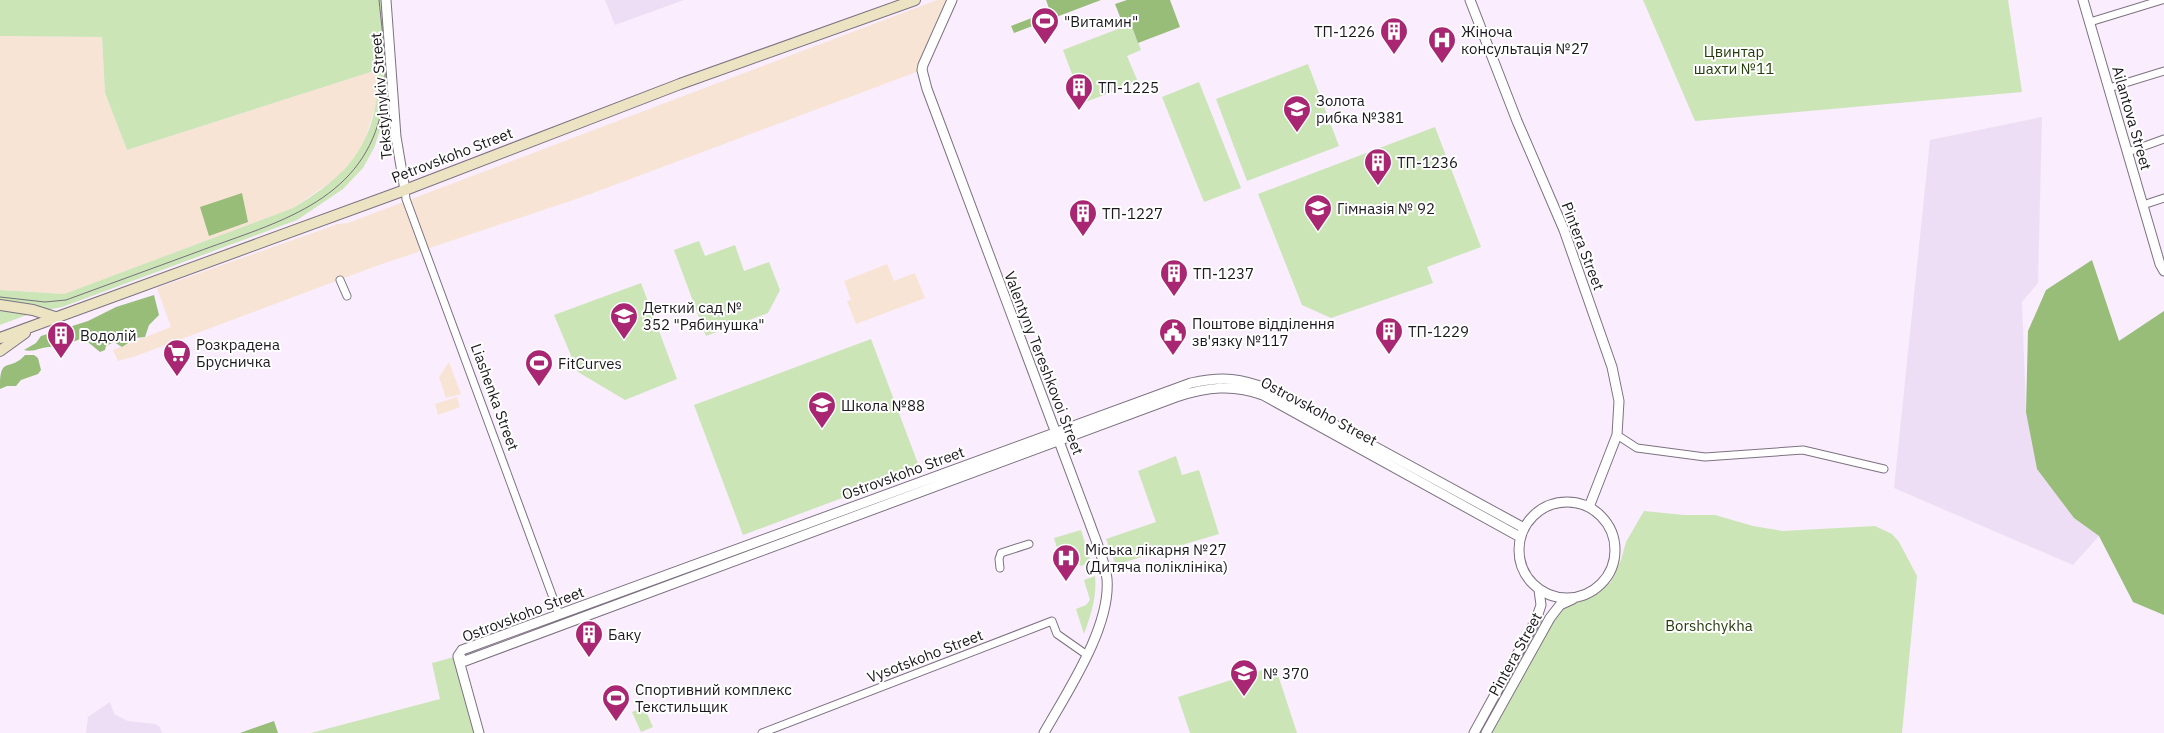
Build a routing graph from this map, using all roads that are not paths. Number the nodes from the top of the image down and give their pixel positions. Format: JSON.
{"nodes":[{"id":1,"x":386,"y":0,"type":"edge"},
{"id":2,"x":915,"y":0,"type":"edge"},
{"id":3,"x":952,"y":0,"type":"edge"},
{"id":4,"x":1470,"y":0,"type":"edge"},
{"id":5,"x":2083,"y":0,"type":"edge"},
{"id":6,"x":2162,"y":0,"type":"edge"},
{"id":7,"x":2090,"y":22,"type":"junction"},
{"id":8,"x":2164,"y":71,"type":"edge"},
{"id":9,"x":2109,"y":88,"type":"junction"},
{"id":10,"x":2164,"y":139,"type":"edge"},
{"id":11,"x":2128,"y":152,"type":"junction"},
{"id":12,"x":405,"y":190,"type":"junction"},
{"id":13,"x":2164,"y":198,"type":"edge"},
{"id":14,"x":2143,"y":205,"type":"junction"},
{"id":15,"x":2163,"y":266,"type":"edge"},
{"id":16,"x":340,"y":280,"type":"dead end"},
{"id":17,"x":347,"y":296,"type":"dead end"},
{"id":18,"x":0,"y":305,"type":"edge"},
{"id":19,"x":55,"y":316,"type":"junction"},
{"id":20,"x":0,"y":338,"type":"edge"},
{"id":21,"x":0,"y":350,"type":"edge"},
{"id":22,"x":1617,"y":435,"type":"junction"},
{"id":23,"x":1057,"y":436,"type":"junction"},
{"id":24,"x":1396,"y":464,"type":"junction"},
{"id":25,"x":1884,"y":470,"type":"dead end"},
{"id":26,"x":1589,"y":507,"type":"junction"},
{"id":27,"x":1524,"y":528,"type":"junction"},
{"id":28,"x":1520,"y":537,"type":"junction"},
{"id":29,"x":1028,"y":544,"type":"dead end"},
{"id":30,"x":1000,"y":568,"type":"dead end"},
{"id":31,"x":1539,"y":590,"type":"junction"},
{"id":32,"x":1576,"y":597,"type":"junction"},
{"id":33,"x":559,"y":614,"type":"junction"},
{"id":34,"x":1088,"y":655,"type":"junction"},
{"id":35,"x":458,"y":656,"type":"junction"},
{"id":36,"x":479,"y":733,"type":"edge"},
{"id":37,"x":762,"y":733,"type":"edge"},
{"id":38,"x":1044,"y":733,"type":"edge"},
{"id":39,"x":1474,"y":733,"type":"edge"},
{"id":40,"x":1486,"y":733,"type":"edge"}],
"edges":[{"from":1,"to":12,"type":"street","name":"Tekstylnykiv Street"},
{"from":2,"to":12,"type":"main road","name":"Petrovskoho Street"},
{"from":3,"to":23,"type":"street","name":"Valentyny Tereshkovoi Street"},
{"from":4,"to":22,"type":"street","name":"Pintera Street"},
{"from":5,"to":7,"type":"street","name":"Ailantova Street"},
{"from":6,"to":7,"type":"street"},
{"from":7,"to":9,"type":"street","name":"Ailantova Street"},
{"from":8,"to":9,"type":"street"},
{"from":9,"to":11,"type":"street","name":"Ailantova Street"},
{"from":10,"to":11,"type":"street"},
{"from":11,"to":14,"type":"street","name":"Ailantova Street"},
{"from":12,"to":19,"type":"main road","name":"Petrovskoho Street"},
{"from":12,"to":33,"type":"street","name":"Liashenka Street"},
{"from":13,"to":14,"type":"street"},
{"from":14,"to":15,"type":"street","name":"Ailantova Street"},
{"from":16,"to":17,"type":"street"},
{"from":18,"to":19,"type":"main road"},
{"from":19,"to":20,"type":"main road","name":"Petrovskoho Street"},
{"from":19,"to":21,"type":"main road"},
{"from":22,"to":25,"type":"street"},
{"from":22,"to":26,"type":"street","name":"Pintera Street"},
{"from":23,"to":24,"type":"street","name":"Ostrovskoho Street"},
{"from":23,"to":33,"type":"street","name":"Ostrovskoho Street"},
{"from":23,"to":34,"type":"street","name":"Valentyny Tereshkovoi Street"},
{"from":23,"to":35,"type":"street","name":"Ostrovskoho Street"},
{"from":24,"to":27,"type":"street","name":"Ostrovskoho Street"},
{"from":24,"to":28,"type":"street","name":"Ostrovskoho Street"},
{"from":26,"to":27,"type":"street"},
{"from":26,"to":32,"type":"street"},
{"from":27,"to":28,"type":"street"},
{"from":28,"to":31,"type":"street"},
{"from":29,"to":30,"type":"street"},
{"from":31,"to":32,"type":"street"},
{"from":31,"to":39,"type":"street","name":"Pintera Street"},
{"from":32,"to":40,"type":"street","name":"Pintera Street"},
{"from":33,"to":35,"type":"street","name":"Ostrovskoho Street"},
{"from":34,"to":37,"type":"street","name":"Vysotskoho Street"},
{"from":34,"to":38,"type":"street","name":"Valentyny Tereshkovoi Street"},
{"from":35,"to":36,"type":"street"}]}
